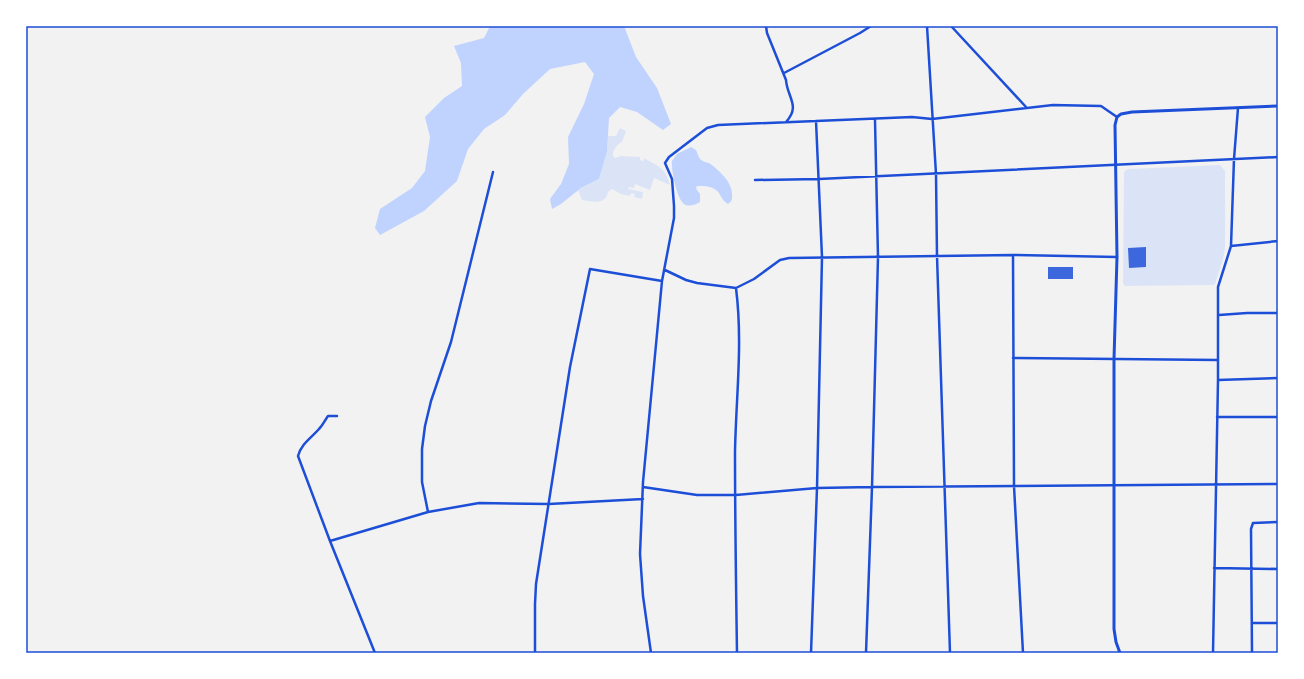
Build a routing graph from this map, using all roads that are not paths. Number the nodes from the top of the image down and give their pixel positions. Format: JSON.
{"nodes":[{"id":1,"x":766,"y":26,"type":"edge"},
{"id":2,"x":871,"y":26,"type":"edge"},
{"id":3,"x":927,"y":26,"type":"edge"},
{"id":4,"x":951,"y":26,"type":"edge"},
{"id":5,"x":784,"y":73,"type":"junction"},
{"id":6,"x":1278,"y":106,"type":"edge"},
{"id":7,"x":1026,"y":107,"type":"junction"},
{"id":8,"x":1238,"y":108,"type":"junction"},
{"id":9,"x":1117,"y":117,"type":"junction"},
{"id":10,"x":932,"y":119,"type":"junction"},
{"id":11,"x":875,"y":120,"type":"junction"},
{"id":12,"x":816,"y":121,"type":"junction"},
{"id":13,"x":786,"y":122,"type":"junction"},
{"id":14,"x":1278,"y":157,"type":"edge"},
{"id":15,"x":1234,"y":159,"type":"junction"},
{"id":16,"x":1116,"y":165,"type":"junction"},
{"id":17,"x":493,"y":172,"type":"dead end"},
{"id":18,"x":936,"y":174,"type":"junction"},
{"id":19,"x":876,"y":176,"type":"junction"},
{"id":20,"x":818,"y":179,"type":"junction"},
{"id":21,"x":755,"y":180,"type":"dead end"},
{"id":22,"x":1278,"y":241,"type":"edge"},
{"id":23,"x":1231,"y":246,"type":"junction"},
{"id":24,"x":1013,"y":255,"type":"junction"},
{"id":25,"x":937,"y":256,"type":"junction"},
{"id":26,"x":822,"y":257,"type":"junction"},
{"id":27,"x":878,"y":257,"type":"junction"},
{"id":28,"x":1117,"y":257,"type":"junction"},
{"id":29,"x":664,"y":270,"type":"junction"},
{"id":30,"x":662,"y":281,"type":"junction"},
{"id":31,"x":736,"y":288,"type":"junction"},
{"id":32,"x":1278,"y":313,"type":"edge"},
{"id":33,"x":1219,"y":315,"type":"junction"},
{"id":34,"x":1013,"y":358,"type":"junction"},
{"id":35,"x":1114,"y":359,"type":"junction"},
{"id":36,"x":1218,"y":360,"type":"junction"},
{"id":37,"x":1278,"y":378,"type":"edge"},
{"id":38,"x":1218,"y":380,"type":"junction"},
{"id":39,"x":337,"y":416,"type":"dead end"},
{"id":40,"x":1217,"y":417,"type":"junction"},
{"id":41,"x":1278,"y":417,"type":"edge"},
{"id":42,"x":1278,"y":484,"type":"edge"},
{"id":43,"x":1115,"y":485,"type":"junction"},
{"id":44,"x":1216,"y":485,"type":"junction"},
{"id":45,"x":643,"y":486,"type":"junction"},
{"id":46,"x":945,"y":486,"type":"junction"},
{"id":47,"x":1014,"y":486,"type":"junction"},
{"id":48,"x":872,"y":487,"type":"junction"},
{"id":49,"x":818,"y":488,"type":"junction"},
{"id":50,"x":736,"y":495,"type":"junction"},
{"id":51,"x":643,"y":499,"type":"junction"},
{"id":52,"x":549,"y":504,"type":"junction"},
{"id":53,"x":428,"y":512,"type":"junction"},
{"id":54,"x":1278,"y":522,"type":"edge"},
{"id":55,"x":330,"y":541,"type":"junction"},
{"id":56,"x":1214,"y":568,"type":"junction"},
{"id":57,"x":1251,"y":569,"type":"junction"},
{"id":58,"x":1278,"y":569,"type":"edge"},
{"id":59,"x":1253,"y":623,"type":"junction"},
{"id":60,"x":1278,"y":623,"type":"edge"},
{"id":61,"x":375,"y":653,"type":"edge"},
{"id":62,"x":535,"y":653,"type":"edge"},
{"id":63,"x":651,"y":653,"type":"edge"},
{"id":64,"x":737,"y":653,"type":"edge"},
{"id":65,"x":812,"y":653,"type":"edge"},
{"id":66,"x":866,"y":653,"type":"edge"},
{"id":67,"x":950,"y":653,"type":"edge"},
{"id":68,"x":1023,"y":653,"type":"edge"},
{"id":69,"x":1120,"y":653,"type":"edge"},
{"id":70,"x":1213,"y":653,"type":"edge"},
{"id":71,"x":1252,"y":653,"type":"edge"}],
"edges":[{"from":1,"to":5,"type":"street"},
{"from":2,"to":5,"type":"street"},
{"from":3,"to":10,"type":"street"},
{"from":4,"to":7,"type":"street"},
{"from":5,"to":13,"type":"street"},
{"from":6,"to":8,"type":"street"},
{"from":7,"to":9,"type":"street"},
{"from":7,"to":10,"type":"street"},
{"from":8,"to":9,"type":"street"},
{"from":8,"to":15,"type":"street"},
{"from":9,"to":16,"type":"street"},
{"from":10,"to":11,"type":"street"},
{"from":10,"to":18,"type":"street"},
{"from":11,"to":12,"type":"street"},
{"from":11,"to":19,"type":"street"},
{"from":12,"to":13,"type":"street"},
{"from":12,"to":20,"type":"street"},
{"from":13,"to":29,"type":"street"},
{"from":14,"to":15,"type":"street"},
{"from":15,"to":16,"type":"street"},
{"from":15,"to":23,"type":"street"},
{"from":16,"to":18,"type":"street"},
{"from":16,"to":28,"type":"street"},
{"from":17,"to":53,"type":"street"},
{"from":18,"to":19,"type":"street"},
{"from":18,"to":25,"type":"street"},
{"from":19,"to":20,"type":"street"},
{"from":19,"to":27,"type":"street"},
{"from":20,"to":21,"type":"street"},
{"from":20,"to":26,"type":"street"},
{"from":22,"to":23,"type":"street"},
{"from":23,"to":33,"type":"street"},
{"from":24,"to":25,"type":"street"},
{"from":24,"to":28,"type":"street"},
{"from":24,"to":34,"type":"street"},
{"from":25,"to":27,"type":"street"},
{"from":25,"to":46,"type":"street"},
{"from":26,"to":27,"type":"street"},
{"from":26,"to":31,"type":"street"},
{"from":26,"to":49,"type":"street"},
{"from":27,"to":48,"type":"street"},
{"from":28,"to":35,"type":"street"},
{"from":29,"to":30,"type":"street"},
{"from":29,"to":31,"type":"street"},
{"from":30,"to":45,"type":"street"},
{"from":30,"to":52,"type":"street"},
{"from":31,"to":50,"type":"street"},
{"from":32,"to":33,"type":"street"},
{"from":33,"to":36,"type":"street"},
{"from":34,"to":35,"type":"street"},
{"from":34,"to":47,"type":"street"},
{"from":35,"to":36,"type":"street"},
{"from":35,"to":43,"type":"street"},
{"from":36,"to":38,"type":"street"},
{"from":37,"to":38,"type":"street"},
{"from":38,"to":40,"type":"street"},
{"from":39,"to":55,"type":"street"},
{"from":40,"to":41,"type":"street"},
{"from":40,"to":44,"type":"street"},
{"from":42,"to":44,"type":"street"},
{"from":43,"to":44,"type":"street"},
{"from":43,"to":47,"type":"street"},
{"from":43,"to":69,"type":"street"},
{"from":44,"to":56,"type":"street"},
{"from":45,"to":50,"type":"street"},
{"from":45,"to":51,"type":"street"},
{"from":46,"to":47,"type":"street"},
{"from":46,"to":48,"type":"street"},
{"from":46,"to":67,"type":"street"},
{"from":47,"to":68,"type":"street"},
{"from":48,"to":49,"type":"street"},
{"from":48,"to":66,"type":"street"},
{"from":49,"to":50,"type":"street"},
{"from":49,"to":65,"type":"street"},
{"from":50,"to":64,"type":"street"},
{"from":51,"to":52,"type":"street"},
{"from":51,"to":63,"type":"street"},
{"from":52,"to":53,"type":"street"},
{"from":52,"to":62,"type":"street"},
{"from":53,"to":55,"type":"street"},
{"from":54,"to":57,"type":"street"},
{"from":55,"to":61,"type":"street"},
{"from":56,"to":57,"type":"street"},
{"from":56,"to":70,"type":"street"},
{"from":57,"to":58,"type":"street"},
{"from":57,"to":59,"type":"street"},
{"from":59,"to":60,"type":"street"},
{"from":59,"to":71,"type":"street"}]}
